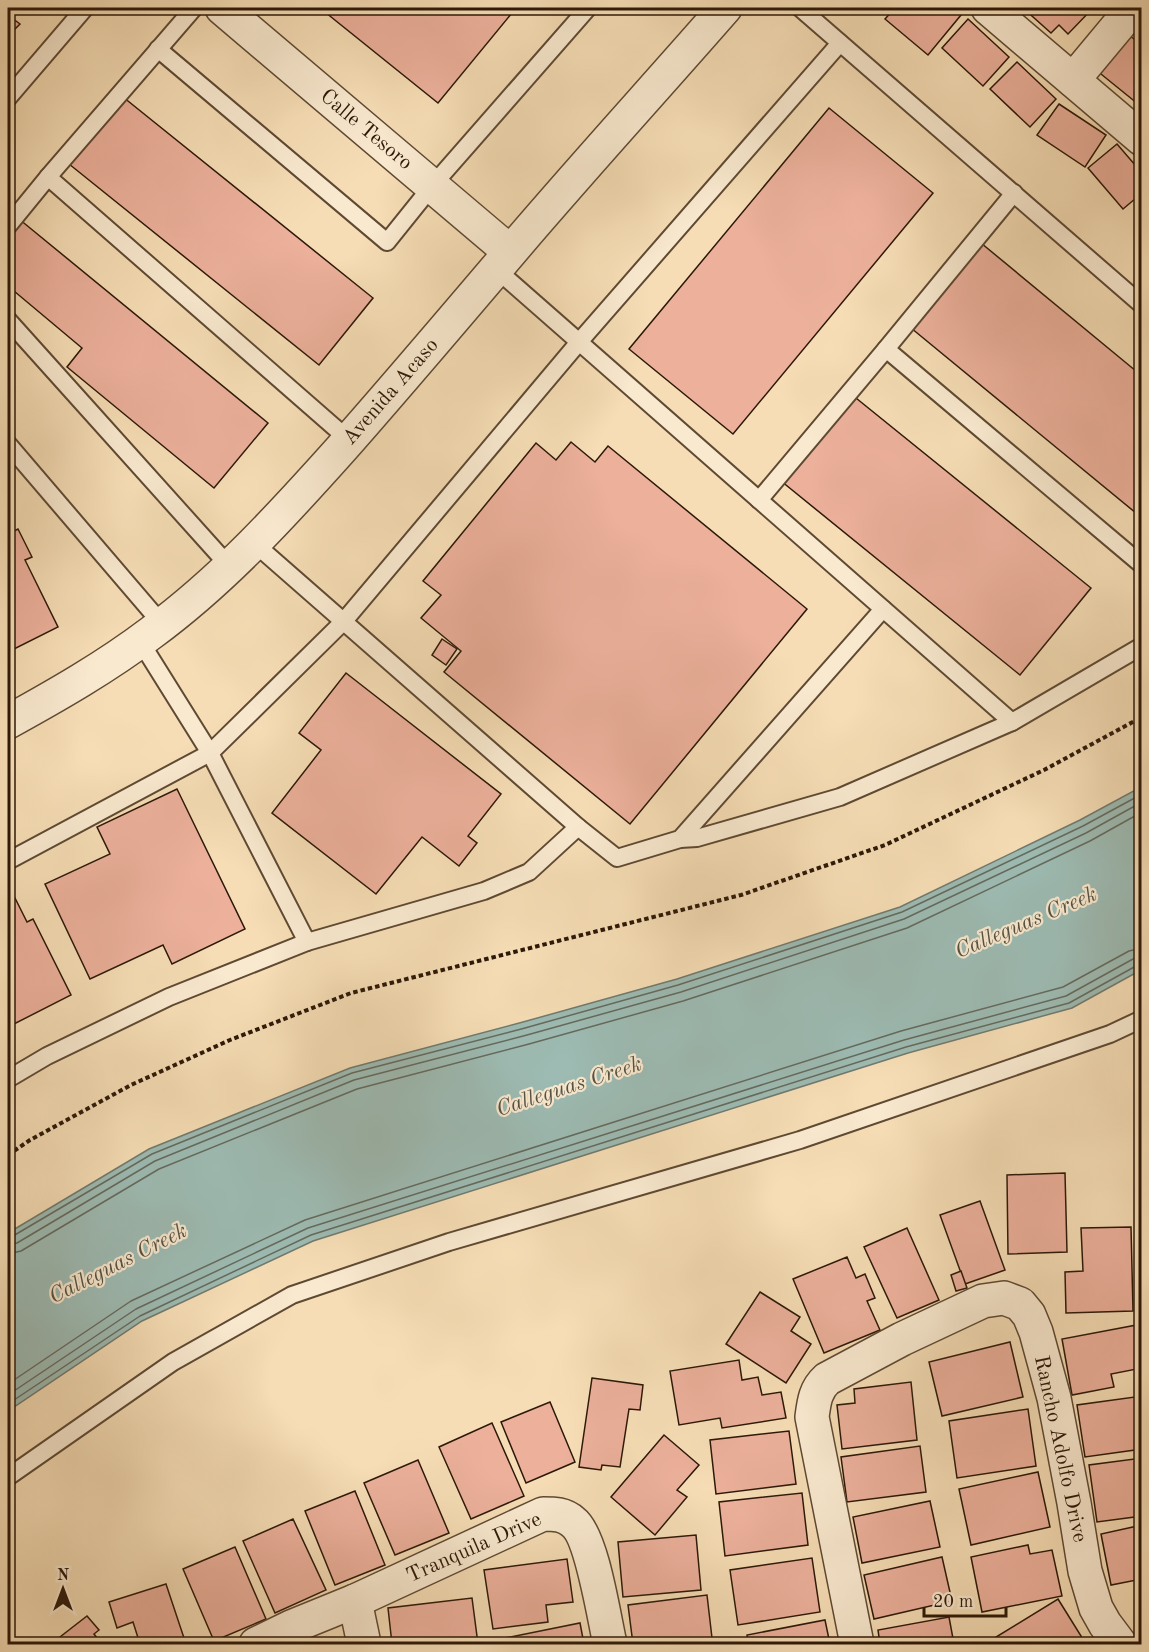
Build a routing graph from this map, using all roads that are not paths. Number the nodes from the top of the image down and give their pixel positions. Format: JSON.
{"nodes":[{"id":1,"x":85,"y":8,"type":"edge"},
{"id":2,"x":194,"y":8,"type":"edge"},
{"id":3,"x":222,"y":8,"type":"edge"},
{"id":4,"x":588,"y":8,"type":"edge"},
{"id":5,"x":725,"y":8,"type":"edge"},
{"id":6,"x":800,"y":8,"type":"edge"},
{"id":7,"x":988,"y":8,"type":"edge"},
{"id":8,"x":1133,"y":8,"type":"edge"},
{"id":9,"x":840,"y":43,"type":"junction"},
{"id":10,"x":158,"y":49,"type":"junction"},
{"id":11,"x":1073,"y":80,"type":"junction"},
{"id":12,"x":8,"y":98,"type":"edge"},
{"id":13,"x":1142,"y":139,"type":"edge"},
{"id":14,"x":48,"y":177,"type":"junction"},
{"id":15,"x":432,"y":186,"type":"junction"},
{"id":16,"x":1014,"y":193,"type":"junction"},
{"id":17,"x":8,"y":226,"type":"edge"},
{"id":18,"x":503,"y":261,"type":"junction"},
{"id":19,"x":1142,"y":305,"type":"edge"},
{"id":20,"x":8,"y":320,"type":"edge"},
{"id":21,"x":579,"y":342,"type":"junction"},
{"id":22,"x":886,"y":349,"type":"junction"},
{"id":23,"x":349,"y":440,"type":"junction"},
{"id":24,"x":8,"y":444,"type":"edge"},
{"id":25,"x":759,"y":500,"type":"junction"},
{"id":26,"x":254,"y":543,"type":"junction"},
{"id":27,"x":1142,"y":565,"type":"edge"},
{"id":28,"x":229,"y":567,"type":"junction"},
{"id":29,"x":884,"y":609,"type":"junction"},
{"id":30,"x":344,"y":621,"type":"junction"},
{"id":31,"x":151,"y":633,"type":"junction"},
{"id":32,"x":1142,"y":646,"type":"edge"},
{"id":33,"x":8,"y":722,"type":"edge"},
{"id":34,"x":1011,"y":722,"type":"junction"},
{"id":35,"x":210,"y":753,"type":"junction"},
{"id":36,"x":578,"y":827,"type":"junction"},
{"id":37,"x":680,"y":839,"type":"junction"},
{"id":38,"x":8,"y":861,"type":"edge"},
{"id":39,"x":307,"y":942,"type":"junction"},
{"id":40,"x":1142,"y":1019,"type":"edge"},
{"id":41,"x":8,"y":1079,"type":"edge"},
{"id":42,"x":8,"y":1477,"type":"edge"},
{"id":43,"x":354,"y":1601,"type":"junction"},
{"id":44,"x":256,"y":1644,"type":"edge"},
{"id":45,"x":364,"y":1644,"type":"edge"},
{"id":46,"x":610,"y":1644,"type":"edge"},
{"id":47,"x":857,"y":1644,"type":"edge"},
{"id":48,"x":1119,"y":1644,"type":"edge"}],
"edges":[{"from":1,"to":12,"type":"lane"},
{"from":2,"to":10,"type":"lane"},
{"from":3,"to":15,"type":"street","name":"Calle Tesoro"},
{"from":4,"to":15,"type":"lane"},
{"from":5,"to":18,"type":"street","name":"Avenida Acaso"},
{"from":6,"to":9,"type":"lane"},
{"from":7,"to":11,"type":"street"},
{"from":8,"to":11,"type":"street"},
{"from":9,"to":16,"type":"lane"},
{"from":9,"to":21,"type":"lane"},
{"from":10,"to":14,"type":"lane"},
{"from":10,"to":15,"type":"lane"},
{"from":11,"to":13,"type":"street"},
{"from":14,"to":17,"type":"lane"},
{"from":14,"to":23,"type":"lane"},
{"from":15,"to":18,"type":"street","name":"Calle Tesoro"},
{"from":16,"to":19,"type":"lane"},
{"from":16,"to":22,"type":"lane"},
{"from":18,"to":21,"type":"lane"},
{"from":18,"to":23,"type":"street","name":"Avenida Acaso"},
{"from":20,"to":28,"type":"lane"},
{"from":21,"to":25,"type":"lane"},
{"from":21,"to":30,"type":"lane"},
{"from":22,"to":25,"type":"lane"},
{"from":22,"to":27,"type":"lane"},
{"from":23,"to":26,"type":"street","name":"Avenida Acaso"},
{"from":24,"to":31,"type":"lane"},
{"from":25,"to":29,"type":"lane"},
{"from":26,"to":28,"type":"street","name":"Avenida Acaso"},
{"from":26,"to":30,"type":"lane"},
{"from":28,"to":31,"type":"street","name":"Avenida Acaso"},
{"from":29,"to":34,"type":"lane"},
{"from":29,"to":37,"type":"lane"},
{"from":30,"to":35,"type":"lane"},
{"from":30,"to":36,"type":"lane"},
{"from":31,"to":33,"type":"street","name":"Avenida Acaso"},
{"from":31,"to":35,"type":"lane"},
{"from":32,"to":34,"type":"lane"},
{"from":34,"to":37,"type":"lane"},
{"from":35,"to":38,"type":"lane"},
{"from":35,"to":39,"type":"lane"},
{"from":36,"to":37,"type":"lane"},
{"from":36,"to":39,"type":"lane"},
{"from":39,"to":41,"type":"lane"},
{"from":40,"to":42,"type":"lane"},
{"from":43,"to":44,"type":"street","name":"Tranquila Drive"},
{"from":43,"to":45,"type":"street"},
{"from":43,"to":46,"type":"street","name":"Tranquila Drive"},
{"from":47,"to":48,"type":"street","name":"Rancho Adolfo Drive"}]}
